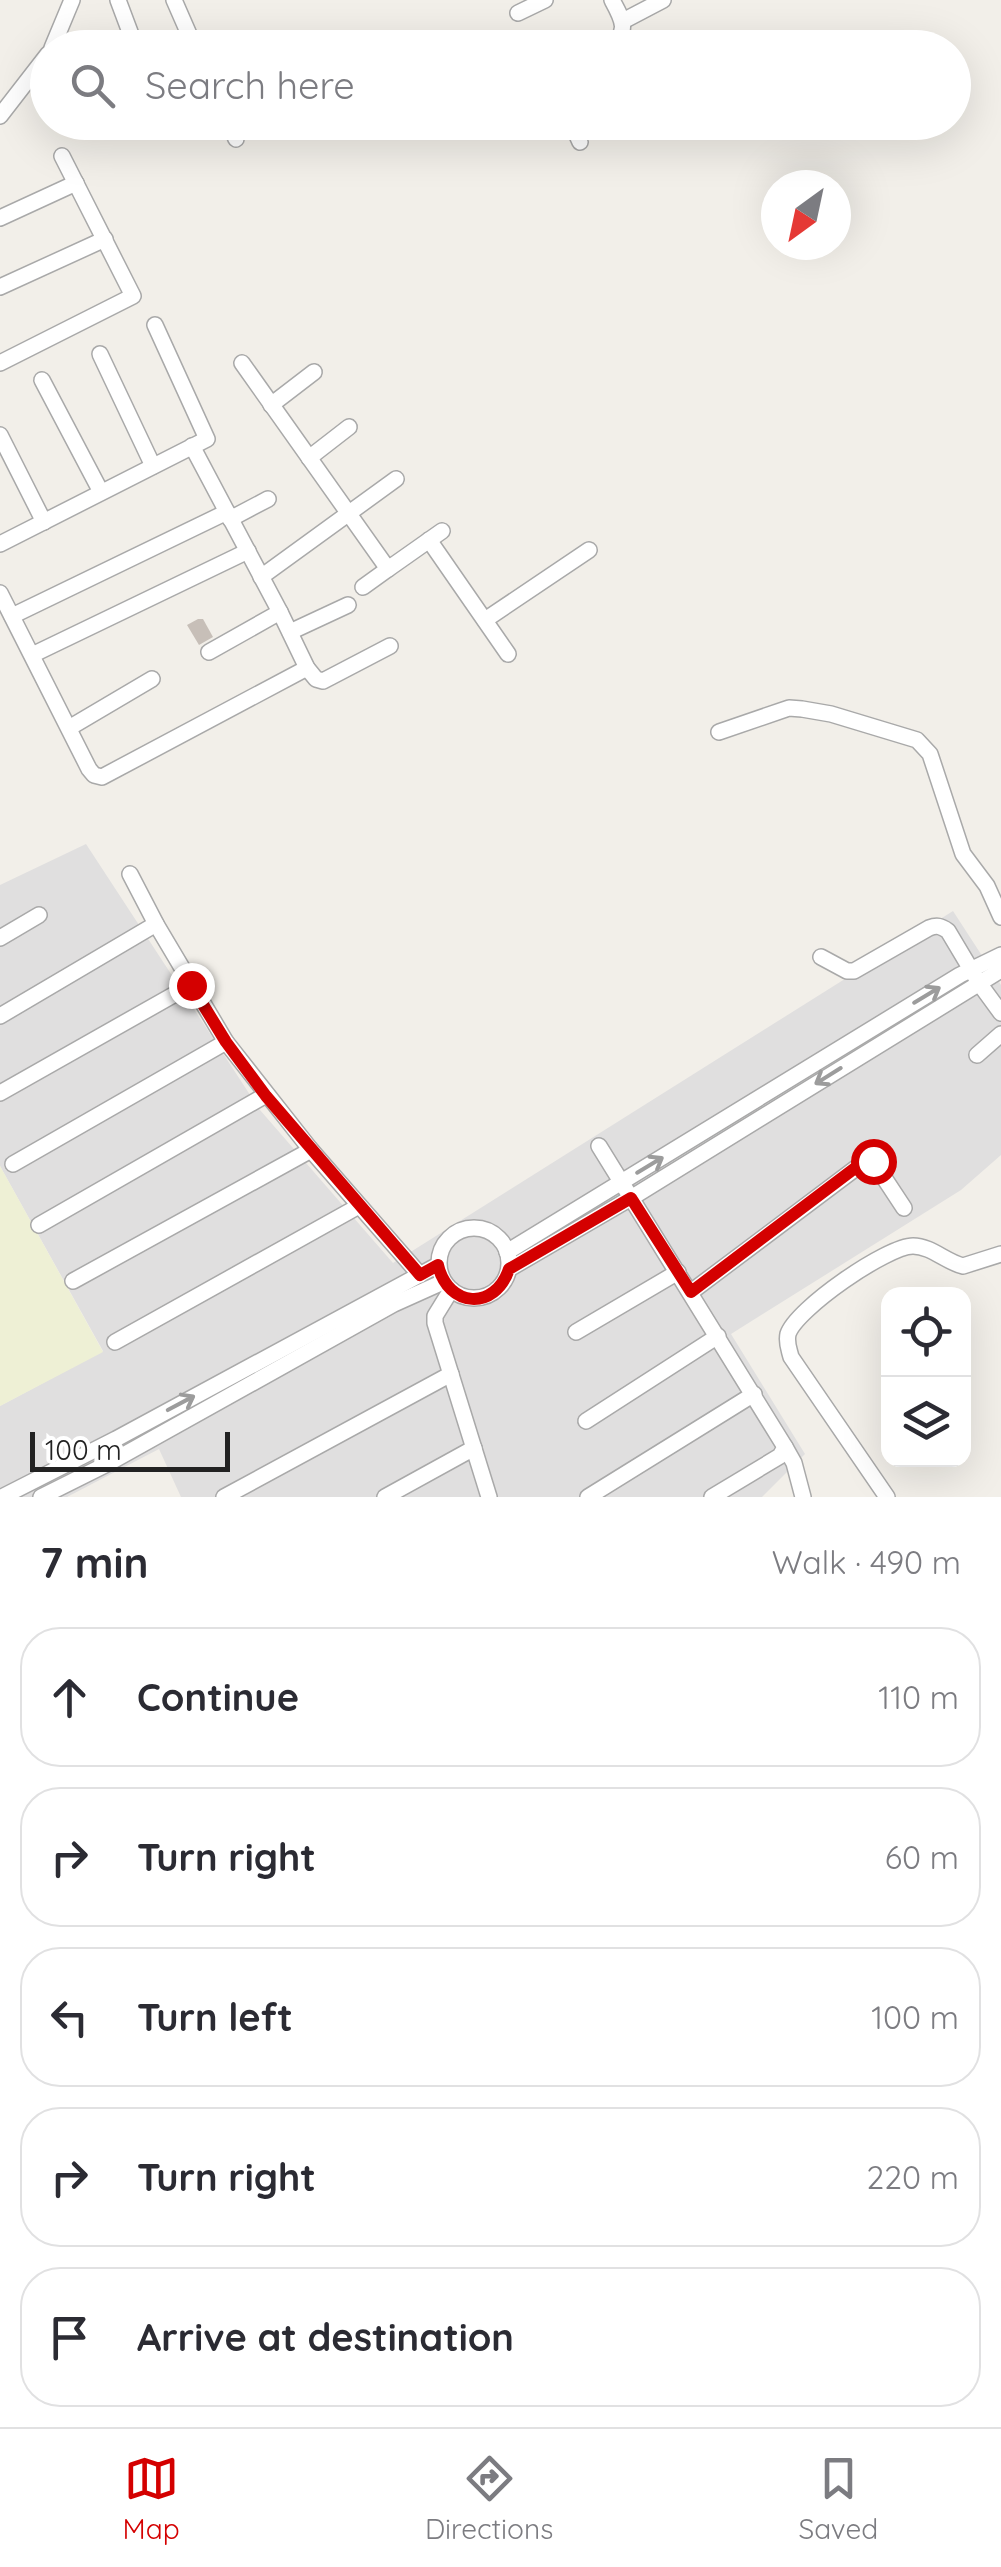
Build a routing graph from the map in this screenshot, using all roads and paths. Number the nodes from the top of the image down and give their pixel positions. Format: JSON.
{"nodes":[{"id":1,"x":72,"y":0,"type":"edge"},
{"id":2,"x":118,"y":0,"type":"edge"},
{"id":3,"x":174,"y":0,"type":"edge"},
{"id":4,"x":545,"y":0,"type":"edge"},
{"id":5,"x":612,"y":0,"type":"edge"},
{"id":6,"x":663,"y":0,"type":"edge"},
{"id":7,"x":518,"y":13,"type":"dead end"},
{"id":8,"x":623,"y":21,"type":"junction"},
{"id":9,"x":60,"y":30,"type":"edge"},
{"id":10,"x":129,"y":30,"type":"edge"},
{"id":11,"x":188,"y":30,"type":"edge"},
{"id":12,"x":620,"y":30,"type":"edge"},
{"id":13,"x":30,"y":77,"type":"edge"},
{"id":14,"x":0,"y":116,"type":"edge"},
{"id":15,"x":62,"y":156,"type":"dead end"},
{"id":16,"x":76,"y":184,"type":"junction"},
{"id":17,"x":0,"y":218,"type":"edge"},
{"id":18,"x":104,"y":239,"type":"junction"},
{"id":19,"x":0,"y":287,"type":"edge"},
{"id":20,"x":155,"y":325,"type":"dead end"},
{"id":21,"x":100,"y":354,"type":"dead end"},
{"id":22,"x":0,"y":363,"type":"edge"},
{"id":23,"x":242,"y":364,"type":"dead end"},
{"id":24,"x":314,"y":372,"type":"dead end"},
{"id":25,"x":42,"y":380,"type":"dead end"},
{"id":26,"x":271,"y":405,"type":"junction"},
{"id":27,"x":349,"y":427,"type":"dead end"},
{"id":28,"x":0,"y":434,"type":"edge"},
{"id":29,"x":192,"y":446,"type":"junction"},
{"id":30,"x":309,"y":458,"type":"junction"},
{"id":31,"x":153,"y":466,"type":"junction"},
{"id":32,"x":396,"y":479,"type":"dead end"},
{"id":33,"x":101,"y":492,"type":"junction"},
{"id":34,"x":268,"y":498,"type":"dead end"},
{"id":35,"x":228,"y":515,"type":"junction"},
{"id":36,"x":44,"y":522,"type":"junction"},
{"id":37,"x":0,"y":544,"type":"edge"},
{"id":38,"x":589,"y":550,"type":"dead end"},
{"id":39,"x":248,"y":552,"type":"junction"},
{"id":40,"x":388,"y":569,"type":"junction"},
{"id":41,"x":261,"y":577,"type":"junction"},
{"id":42,"x":363,"y":587,"type":"dead end"},
{"id":43,"x":0,"y":593,"type":"edge"},
{"id":44,"x":348,"y":605,"type":"dead end"},
{"id":45,"x":280,"y":612,"type":"junction"},
{"id":46,"x":12,"y":616,"type":"junction"},
{"id":47,"x":485,"y":620,"type":"junction"},
{"id":48,"x":290,"y":632,"type":"junction"},
{"id":49,"x":390,"y":646,"type":"dead end"},
{"id":50,"x":209,"y":652,"type":"dead end"},
{"id":51,"x":508,"y":654,"type":"dead end"},
{"id":52,"x":32,"y":655,"type":"junction"},
{"id":53,"x":307,"y":668,"type":"junction"},
{"id":54,"x":152,"y":679,"type":"dead end"},
{"id":55,"x":69,"y":728,"type":"junction"},
{"id":56,"x":719,"y":732,"type":"dead end"},
{"id":57,"x":130,"y":874,"type":"dead end"},
{"id":58,"x":40,"y":915,"type":"dead end"},
{"id":59,"x":1001,"y":917,"type":"edge"},
{"id":60,"x":156,"y":924,"type":"junction"},
{"id":61,"x":0,"y":938,"type":"edge"},
{"id":62,"x":1001,"y":954,"type":"edge"},
{"id":63,"x":821,"y":958,"type":"dead end"},
{"id":64,"x":1001,"y":970,"type":"edge"},
{"id":65,"x":974,"y":976,"type":"junction"},
{"id":66,"x":191,"y":985,"type":"junction"},
{"id":67,"x":1001,"y":1013,"type":"edge"},
{"id":68,"x":0,"y":1016,"type":"edge"},
{"id":69,"x":1001,"y":1034,"type":"edge"},
{"id":70,"x":226,"y":1042,"type":"junction"},
{"id":71,"x":977,"y":1055,"type":"dead end"},
{"id":72,"x":0,"y":1093,"type":"edge"},
{"id":73,"x":266,"y":1096,"type":"junction"},
{"id":74,"x":600,"y":1146,"type":"dead end"},
{"id":75,"x":311,"y":1150,"type":"junction"},
{"id":76,"x":14,"y":1164,"type":"dead end"},
{"id":77,"x":622,"y":1182,"type":"junction"},
{"id":78,"x":631,"y":1198,"type":"junction"},
{"id":79,"x":359,"y":1206,"type":"junction"},
{"id":80,"x":904,"y":1208,"type":"dead end"},
{"id":81,"x":40,"y":1225,"type":"dead end"},
{"id":82,"x":1001,"y":1254,"type":"edge"},
{"id":83,"x":508,"y":1260,"type":"junction"},
{"id":84,"x":678,"y":1272,"type":"junction"},
{"id":85,"x":420,"y":1275,"type":"junction"},
{"id":86,"x":444,"y":1279,"type":"junction"},
{"id":87,"x":73,"y":1281,"type":"dead end"},
{"id":88,"x":691,"y":1292,"type":"junction"},
{"id":89,"x":576,"y":1332,"type":"dead end"},
{"id":90,"x":718,"y":1336,"type":"junction"},
{"id":91,"x":115,"y":1342,"type":"dead end"},
{"id":92,"x":451,"y":1374,"type":"junction"},
{"id":93,"x":754,"y":1394,"type":"junction"},
{"id":94,"x":586,"y":1422,"type":"dead end"},
{"id":95,"x":785,"y":1447,"type":"junction"},
{"id":96,"x":474,"y":1448,"type":"junction"},
{"id":97,"x":799,"y":1495,"type":"edge"},
{"id":98,"x":2,"y":1497,"type":"edge"},
{"id":99,"x":40,"y":1497,"type":"edge"},
{"id":100,"x":224,"y":1497,"type":"edge"},
{"id":101,"x":385,"y":1497,"type":"edge"},
{"id":102,"x":489,"y":1497,"type":"edge"},
{"id":103,"x":588,"y":1497,"type":"edge"},
{"id":104,"x":712,"y":1497,"type":"edge"},
{"id":105,"x":887,"y":1497,"type":"edge"}],
"edges":[{"from":1,"to":9,"type":"street"},
{"from":2,"to":10,"type":"street"},
{"from":3,"to":11,"type":"street"},
{"from":4,"to":7,"type":"street"},
{"from":5,"to":8,"type":"street"},
{"from":6,"to":8,"type":"street"},
{"from":8,"to":12,"type":"street"},
{"from":13,"to":14,"type":"street"},
{"from":15,"to":16,"type":"street"},
{"from":16,"to":17,"type":"street"},
{"from":16,"to":18,"type":"street"},
{"from":18,"to":19,"type":"street"},
{"from":18,"to":22,"type":"street"},
{"from":20,"to":29,"type":"street"},
{"from":21,"to":31,"type":"street"},
{"from":23,"to":26,"type":"street"},
{"from":24,"to":26,"type":"street"},
{"from":25,"to":33,"type":"street"},
{"from":26,"to":30,"type":"street"},
{"from":27,"to":30,"type":"street"},
{"from":28,"to":36,"type":"street"},
{"from":29,"to":31,"type":"street"},
{"from":29,"to":35,"type":"street"},
{"from":30,"to":40,"type":"street"},
{"from":31,"to":33,"type":"street"},
{"from":32,"to":41,"type":"street"},
{"from":33,"to":36,"type":"street"},
{"from":34,"to":35,"type":"street"},
{"from":35,"to":39,"type":"street"},
{"from":35,"to":46,"type":"street"},
{"from":36,"to":37,"type":"street"},
{"from":38,"to":47,"type":"street"},
{"from":39,"to":41,"type":"street"},
{"from":39,"to":52,"type":"street"},
{"from":40,"to":42,"type":"street"},
{"from":40,"to":47,"type":"street"},
{"from":41,"to":45,"type":"street"},
{"from":43,"to":46,"type":"street"},
{"from":44,"to":48,"type":"street"},
{"from":45,"to":48,"type":"street"},
{"from":45,"to":50,"type":"street"},
{"from":46,"to":52,"type":"street"},
{"from":47,"to":51,"type":"street"},
{"from":48,"to":53,"type":"street"},
{"from":49,"to":53,"type":"street"},
{"from":52,"to":55,"type":"street"},
{"from":53,"to":55,"type":"street"},
{"from":54,"to":55,"type":"street"},
{"from":56,"to":59,"type":"street"},
{"from":57,"to":60,"type":"street"},
{"from":58,"to":61,"type":"street"},
{"from":60,"to":66,"type":"street"},
{"from":60,"to":68,"type":"street"},
{"from":62,"to":65,"type":"street"},
{"from":63,"to":65,"type":"street"},
{"from":64,"to":65,"type":"street"},
{"from":65,"to":67,"type":"street"},
{"from":77,"to":65,"type":"street","one_way":true},
{"from":65,"to":78,"type":"street","one_way":true},
{"from":66,"to":70,"type":"street"},
{"from":66,"to":72,"type":"street"},
{"from":69,"to":71,"type":"street"},
{"from":70,"to":73,"type":"street"},
{"from":70,"to":76,"type":"street"},
{"from":73,"to":75,"type":"street"},
{"from":73,"to":81,"type":"street"},
{"from":74,"to":77,"type":"street"},
{"from":75,"to":79,"type":"street"},
{"from":75,"to":87,"type":"street"},
{"from":77,"to":78,"type":"street"},
{"from":77,"to":83,"type":"street"},
{"from":78,"to":83,"type":"street"},
{"from":78,"to":84,"type":"street"},
{"from":79,"to":85,"type":"street"},
{"from":79,"to":91,"type":"street"},
{"from":80,"to":88,"type":"street"},
{"from":82,"to":105,"type":"street"},
{"from":83,"to":86,"type":"street"},
{"from":83,"to":86,"type":"street"},
{"from":84,"to":88,"type":"street"},
{"from":84,"to":89,"type":"street"},
{"from":85,"to":86,"type":"street"},
{"from":98,"to":85,"type":"street","one_way":true},
{"from":86,"to":92,"type":"street"},
{"from":86,"to":99,"type":"street"},
{"from":88,"to":90,"type":"street"},
{"from":90,"to":93,"type":"street"},
{"from":90,"to":94,"type":"street"},
{"from":92,"to":96,"type":"street"},
{"from":92,"to":100,"type":"street"},
{"from":93,"to":95,"type":"street"},
{"from":93,"to":103,"type":"street"},
{"from":95,"to":97,"type":"street"},
{"from":95,"to":104,"type":"street"},
{"from":96,"to":101,"type":"street"},
{"from":96,"to":102,"type":"street"}]}
